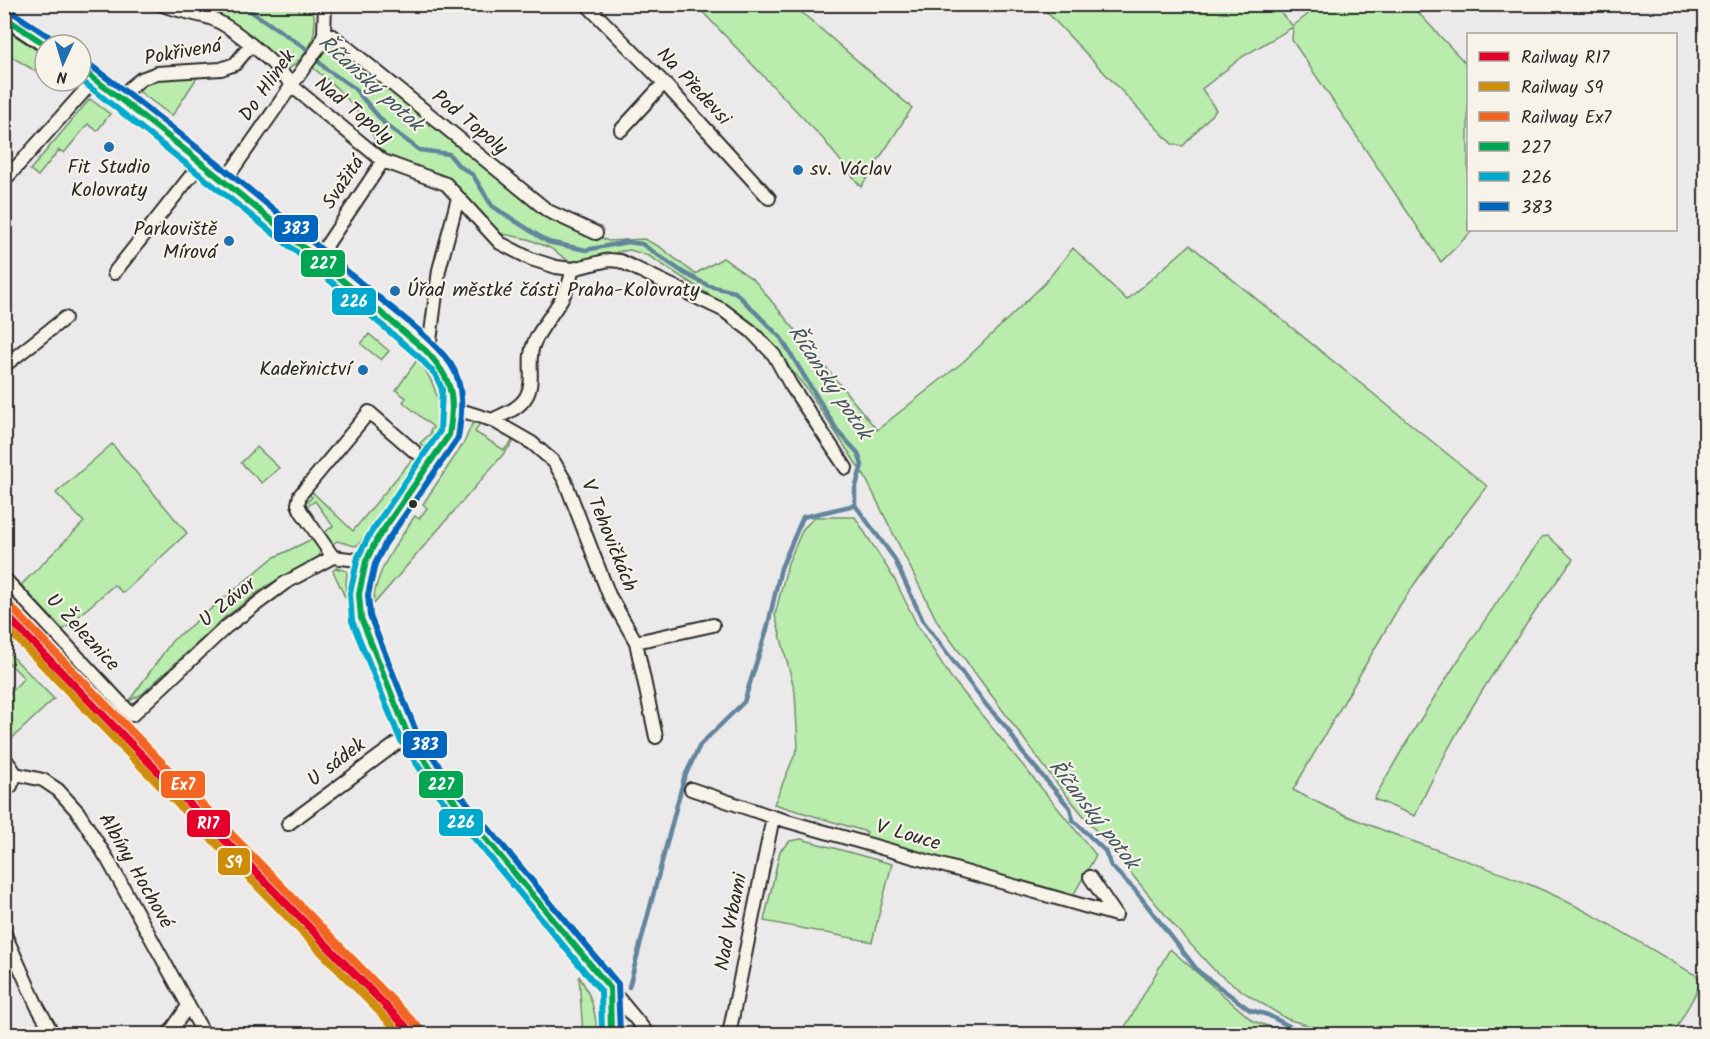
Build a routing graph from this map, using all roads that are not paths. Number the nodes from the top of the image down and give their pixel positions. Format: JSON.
{"nodes":[{"id":1,"x":160,"y":4,"type":"edge"},
{"id":2,"x":325,"y":4,"type":"edge"},
{"id":3,"x":586,"y":4,"type":"edge"},
{"id":4,"x":4,"y":16,"type":"edge"},
{"id":5,"x":33,"y":36,"type":"edge"},
{"id":6,"x":322,"y":40,"type":"junction"},
{"id":7,"x":251,"y":45,"type":"junction"},
{"id":8,"x":95,"y":79,"type":"joint"},
{"id":9,"x":664,"y":83,"type":"junction"},
{"id":10,"x":292,"y":86,"type":"junction"},
{"id":11,"x":119,"y":96,"type":"junction"},
{"id":12,"x":621,"y":130,"type":"dead end"},
{"id":13,"x":383,"y":161,"type":"junction"},
{"id":14,"x":201,"y":163,"type":"junction"},
{"id":15,"x":4,"y":181,"type":"edge"},
{"id":16,"x":224,"y":182,"type":"junction"},
{"id":17,"x":458,"y":198,"type":"junction"},
{"id":18,"x":769,"y":198,"type":"dead end"},
{"id":19,"x":596,"y":232,"type":"dead end"},
{"id":20,"x":318,"y":258,"type":"junction"},
{"id":21,"x":572,"y":269,"type":"junction"},
{"id":22,"x":114,"y":273,"type":"dead end"},
{"id":23,"x":66,"y":318,"type":"dead end"},
{"id":24,"x":425,"y":350,"type":"junction"},
{"id":25,"x":4,"y":366,"type":"edge"},
{"id":26,"x":453,"y":408,"type":"junction"},
{"id":27,"x":492,"y":420,"type":"junction"},
{"id":28,"x":415,"y":452,"type":"dead end"},
{"id":29,"x":846,"y":468,"type":"dead end"},
{"id":30,"x":333,"y":557,"type":"junction"},
{"id":31,"x":366,"y":561,"type":"junction"},
{"id":32,"x":4,"y":578,"type":"edge"},
{"id":33,"x":713,"y":624,"type":"dead end"},
{"id":34,"x":636,"y":642,"type":"junction"},
{"id":35,"x":132,"y":715,"type":"joint"},
{"id":36,"x":408,"y":735,"type":"junction"},
{"id":37,"x":656,"y":737,"type":"dead end"},
{"id":38,"x":4,"y":757,"type":"edge"},
{"id":39,"x":16,"y":774,"type":"junction"},
{"id":40,"x":691,"y":789,"type":"dead end"},
{"id":41,"x":4,"y":792,"type":"edge"},
{"id":42,"x":773,"y":818,"type":"junction"},
{"id":43,"x":288,"y":824,"type":"dead end"},
{"id":44,"x":1090,"y":877,"type":"dead end"},
{"id":45,"x":4,"y":932,"type":"edge"},
{"id":46,"x":610,"y":988,"type":"junction"},
{"id":47,"x":188,"y":1006,"type":"junction"},
{"id":48,"x":53,"y":1035,"type":"edge"},
{"id":49,"x":169,"y":1035,"type":"edge"},
{"id":50,"x":204,"y":1035,"type":"edge"},
{"id":51,"x":611,"y":1035,"type":"edge"},
{"id":52,"x":648,"y":1035,"type":"edge"},
{"id":53,"x":729,"y":1035,"type":"edge"}],
"edges":[{"from":1,"to":7,"type":"street","name":"Pokřivená"},
{"from":2,"to":6,"type":"street"},
{"from":3,"to":9,"type":"street","name":"Na Předevsi"},
{"from":4,"to":5,"type":"street"},
{"from":6,"to":10,"type":"street","name":"Do Hlinek"},
{"from":6,"to":19,"type":"street","name":"Pod Topoly"},
{"from":7,"to":10,"type":"street","name":"Pokřivená"},
{"from":7,"to":11,"type":"street","name":"Pokřivená"},
{"from":8,"to":11,"type":"street"},
{"from":8,"to":15,"type":"street"},
{"from":9,"to":12,"type":"street"},
{"from":9,"to":18,"type":"street","name":"Na Předevsi"},
{"from":10,"to":13,"type":"street","name":"Nad Topoly"},
{"from":10,"to":16,"type":"street","name":"Do Hlinek"},
{"from":11,"to":14,"type":"street"},
{"from":13,"to":17,"type":"street","name":"Nad Topoly"},
{"from":13,"to":20,"type":"street","name":"Svažitá"},
{"from":14,"to":16,"type":"street"},
{"from":14,"to":22,"type":"street"},
{"from":16,"to":20,"type":"street"},
{"from":17,"to":21,"type":"street","name":"Nad Topoly"},
{"from":17,"to":24,"type":"street"},
{"from":20,"to":24,"type":"street"},
{"from":21,"to":27,"type":"street"},
{"from":21,"to":29,"type":"street","name":"Nad Topoly"},
{"from":23,"to":25,"type":"street"},
{"from":24,"to":26,"type":"street"},
{"from":26,"to":27,"type":"street","name":"V Tehovičkách"},
{"from":26,"to":31,"type":"street"},
{"from":27,"to":34,"type":"street","name":"V Tehovičkách"},
{"from":28,"to":30,"type":"street"},
{"from":30,"to":31,"type":"street"},
{"from":30,"to":35,"type":"street","name":"U Závor"},
{"from":31,"to":36,"type":"street"},
{"from":32,"to":35,"type":"street","name":"U Železnice"},
{"from":33,"to":34,"type":"street"},
{"from":34,"to":37,"type":"street","name":"V Tehovičkách"},
{"from":36,"to":43,"type":"street","name":"U sádek"},
{"from":36,"to":46,"type":"street"},
{"from":38,"to":39,"type":"street"},
{"from":39,"to":41,"type":"street"},
{"from":39,"to":47,"type":"street","name":"Albíny Hochové"},
{"from":40,"to":42,"type":"street","name":"V Louce"},
{"from":42,"to":44,"type":"street","name":"V Louce"},
{"from":42,"to":53,"type":"street","name":"Nad Vrbami"},
{"from":45,"to":48,"type":"street"},
{"from":46,"to":51,"type":"street"},
{"from":46,"to":52,"type":"street"},
{"from":47,"to":49,"type":"street"},
{"from":47,"to":50,"type":"street","name":"Albíny Hochové"}]}
